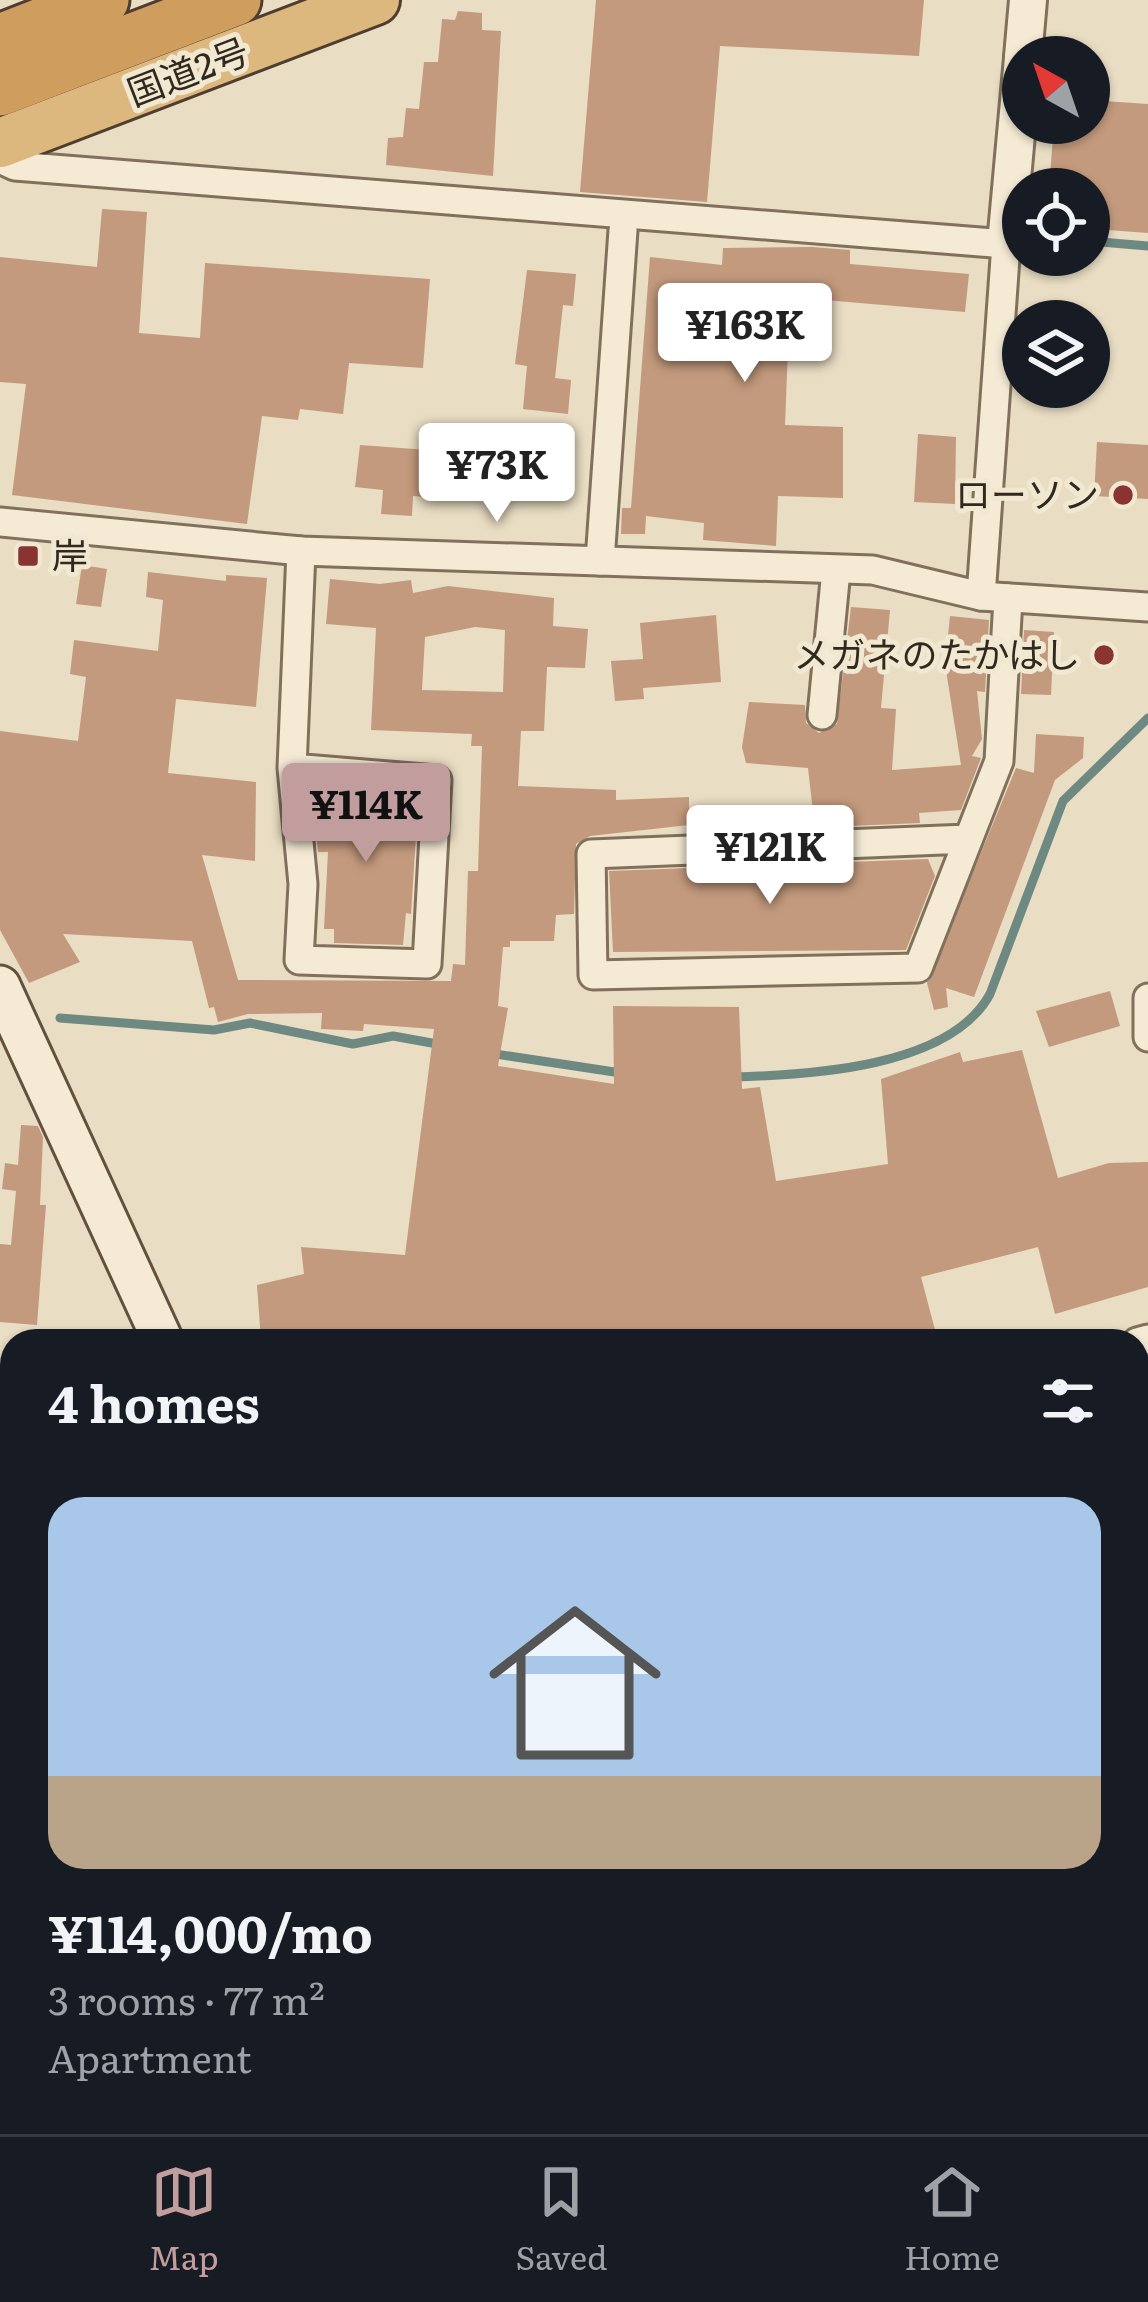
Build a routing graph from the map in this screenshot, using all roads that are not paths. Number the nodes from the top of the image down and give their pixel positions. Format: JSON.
{"nodes":[{"id":1,"x":104,"y":0,"type":"edge"},
{"id":2,"x":235,"y":0,"type":"edge"},
{"id":3,"x":375,"y":0,"type":"edge"},
{"id":4,"x":1028,"y":0,"type":"edge"},
{"id":5,"x":1025,"y":36,"type":"edge"},
{"id":6,"x":0,"y":40,"type":"edge"},
{"id":7,"x":0,"y":90,"type":"edge"},
{"id":8,"x":0,"y":143,"type":"edge"},
{"id":9,"x":0,"y":159,"type":"edge"},
{"id":10,"x":623,"y":230,"type":"dead end"},
{"id":11,"x":1002,"y":244,"type":"edge"},
{"id":12,"x":1005,"y":276,"type":"edge"},
{"id":13,"x":0,"y":522,"type":"edge"},
{"id":14,"x":302,"y":551,"type":"junction"},
{"id":15,"x":600,"y":561,"type":"junction"},
{"id":16,"x":836,"y":570,"type":"junction"},
{"id":17,"x":994,"y":597,"type":"junction"},
{"id":18,"x":1148,"y":607,"type":"edge"},
{"id":19,"x":822,"y":715,"type":"dead end"},
{"id":20,"x":292,"y":769,"type":"junction"},
{"id":21,"x":968,"y":839,"type":"junction"},
{"id":22,"x":0,"y":986,"type":"edge"},
{"id":23,"x":1148,"y":998,"type":"edge"},
{"id":24,"x":10,"y":1031,"type":"edge"},
{"id":25,"x":1148,"y":1037,"type":"edge"},
{"id":26,"x":157,"y":1329,"type":"edge"}],
"edges":[{"from":1,"to":6,"type":"highway"},
{"from":2,"to":7,"type":"highway"},
{"from":3,"to":8,"type":"highway","name":"国道2号"},
{"from":4,"to":5,"type":"street"},
{"from":9,"to":11,"type":"street"},
{"from":10,"to":15,"type":"street"},
{"from":12,"to":17,"type":"street"},
{"from":13,"to":14,"type":"street"},
{"from":14,"to":15,"type":"street"},
{"from":14,"to":20,"type":"street"},
{"from":15,"to":16,"type":"street"},
{"from":16,"to":17,"type":"street"},
{"from":16,"to":19,"type":"street"},
{"from":17,"to":18,"type":"street"},
{"from":17,"to":21,"type":"street"},
{"from":20,"to":20,"type":"street"},
{"from":21,"to":21,"type":"street"},
{"from":22,"to":24,"type":"main road"},
{"from":23,"to":25,"type":"street"},
{"from":24,"to":26,"type":"main road"}]}
